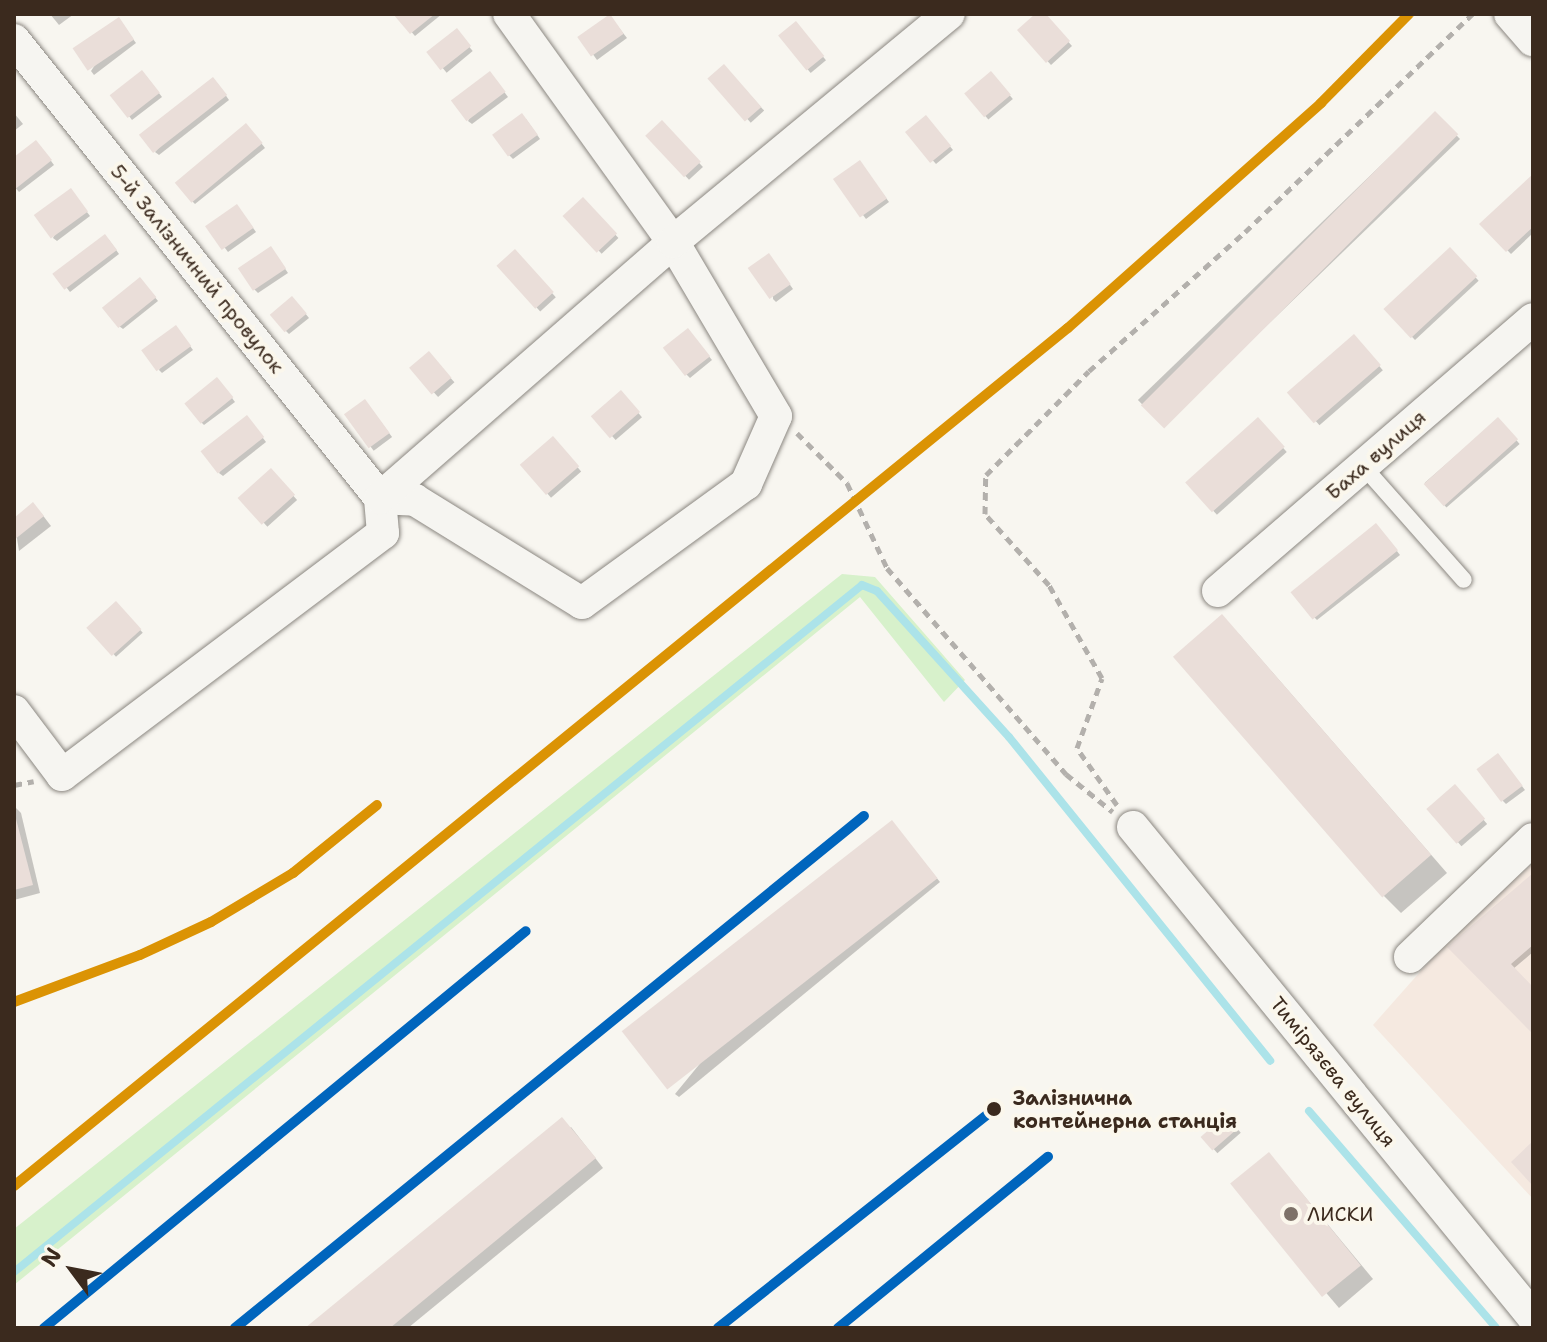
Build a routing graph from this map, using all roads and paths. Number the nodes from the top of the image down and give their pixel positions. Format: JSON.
{"nodes":[{"id":1,"x":509,"y":14,"type":"edge"},
{"id":2,"x":949,"y":14,"type":"edge"},
{"id":3,"x":1472,"y":14,"type":"edge"},
{"id":4,"x":1510,"y":14,"type":"edge"},
{"id":5,"x":14,"y":40,"type":"edge"},
{"id":6,"x":1533,"y":40,"type":"edge"},
{"id":7,"x":673,"y":242,"type":"junction"},
{"id":8,"x":1533,"y":319,"type":"edge"},
{"id":9,"x":776,"y":416,"type":"junction"},
{"id":10,"x":1363,"y":466,"type":"junction"},
{"id":11,"x":380,"y":498,"type":"junction"},
{"id":12,"x":1464,"y":580,"type":"dead end"},
{"id":13,"x":1218,"y":591,"type":"dead end"},
{"id":14,"x":14,"y":711,"type":"edge"},
{"id":15,"x":1133,"y":827,"type":"junction"},
{"id":16,"x":1533,"y":839,"type":"edge"},
{"id":17,"x":1410,"y":957,"type":"dead end"},
{"id":18,"x":1533,"y":1317,"type":"edge"}],
"edges":[{"from":1,"to":7,"type":"street"},
{"from":2,"to":7,"type":"street"},
{"from":3,"to":15,"type":"path"},
{"from":4,"to":6,"type":"street"},
{"from":5,"to":11,"type":"street","name":"5-й Залізничний провулок"},
{"from":7,"to":9,"type":"street"},
{"from":7,"to":11,"type":"street"},
{"from":8,"to":10,"type":"street","name":"Баха вулиця"},
{"from":9,"to":11,"type":"street"},
{"from":9,"to":15,"type":"path"},
{"from":10,"to":12,"type":"lane"},
{"from":10,"to":13,"type":"street","name":"Баха вулиця"},
{"from":11,"to":14,"type":"street"},
{"from":15,"to":18,"type":"street","name":"Тимірязєва вулиця"},
{"from":16,"to":17,"type":"street"}]}
